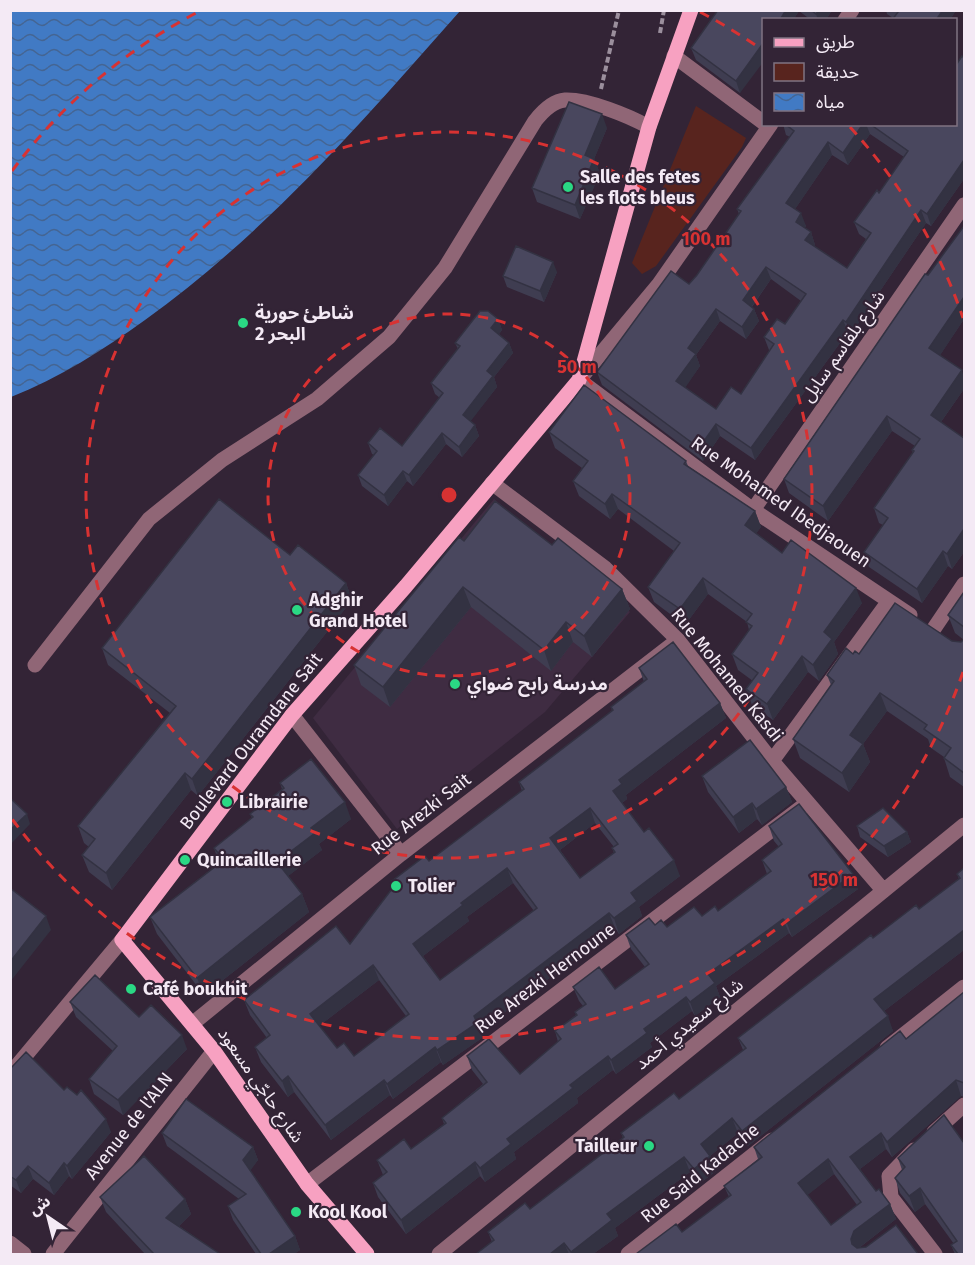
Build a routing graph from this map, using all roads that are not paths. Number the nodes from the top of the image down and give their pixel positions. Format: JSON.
{"nodes":[{"id":1,"x":691,"y":10,"type":"edge"},
{"id":2,"x":674,"y":56,"type":"junction"},
{"id":3,"x":762,"y":121,"type":"edge"},
{"id":4,"x":766,"y":126,"type":"edge"},
{"id":5,"x":649,"y":127,"type":"junction"},
{"id":6,"x":964,"y":205,"type":"edge"},
{"id":7,"x":579,"y":380,"type":"junction"},
{"id":8,"x":492,"y":483,"type":"junction"},
{"id":9,"x":753,"y":510,"type":"junction"},
{"id":10,"x":964,"y":584,"type":"edge"},
{"id":11,"x":889,"y":601,"type":"junction"},
{"id":12,"x":933,"y":630,"type":"junction"},
{"id":13,"x":678,"y":640,"type":"junction"},
{"id":14,"x":949,"y":640,"type":"edge"},
{"id":15,"x":35,"y":664,"type":"dead end"},
{"id":16,"x":292,"y":715,"type":"junction"},
{"id":17,"x":772,"y":761,"type":"junction"},
{"id":18,"x":807,"y":803,"type":"junction"},
{"id":19,"x":964,"y":825,"type":"edge"},
{"id":20,"x":401,"y":854,"type":"junction"},
{"id":21,"x":883,"y":890,"type":"junction"},
{"id":22,"x":122,"y":940,"type":"junction"},
{"id":23,"x":964,"y":987,"type":"edge"},
{"id":24,"x":192,"y":1024,"type":"junction"},
{"id":25,"x":214,"y":1051,"type":"junction"},
{"id":26,"x":871,"y":1061,"type":"edge"},
{"id":27,"x":10,"y":1074,"type":"edge"},
{"id":28,"x":964,"y":1105,"type":"edge"},
{"id":29,"x":787,"y":1128,"type":"edge"},
{"id":30,"x":307,"y":1184,"type":"junction"},
{"id":31,"x":10,"y":1243,"type":"edge"},
{"id":32,"x":24,"y":1254,"type":"edge"},
{"id":33,"x":53,"y":1254,"type":"edge"},
{"id":34,"x":367,"y":1254,"type":"edge"},
{"id":35,"x":439,"y":1254,"type":"edge"},
{"id":36,"x":628,"y":1254,"type":"edge"},
{"id":37,"x":935,"y":1254,"type":"edge"}],
"edges":[{"from":1,"to":2,"type":"main road"},
{"from":2,"to":3,"type":"street"},
{"from":2,"to":5,"type":"main road"},
{"from":4,"to":7,"type":"street"},
{"from":5,"to":7,"type":"main road"},
{"from":5,"to":15,"type":"street"},
{"from":6,"to":9,"type":"street","name":"شارع بلقاسم سايل"},
{"from":7,"to":8,"type":"main road","name":"Boulevard Ouramdane Sait"},
{"from":7,"to":9,"type":"street","name":"Rue Mohamed Ibedjaouen"},
{"from":8,"to":13,"type":"street","name":"Rue Mohamed Kasdi"},
{"from":8,"to":16,"type":"main road","name":"Boulevard Ouramdane Sait"},
{"from":9,"to":11,"type":"street","name":"Rue Mohamed Ibedjaouen"},
{"from":10,"to":12,"type":"street"},
{"from":11,"to":12,"type":"street","name":"Rue Mohamed Ibedjaouen"},
{"from":11,"to":17,"type":"street"},
{"from":12,"to":14,"type":"street","name":"Rue Mohamed Ibedjaouen"},
{"from":13,"to":17,"type":"street","name":"Rue Mohamed Kasdi"},
{"from":13,"to":20,"type":"street","name":"Rue Arezki Sait"},
{"from":16,"to":20,"type":"street"},
{"from":16,"to":22,"type":"main road","name":"Boulevard Ouramdane Sait"},
{"from":17,"to":18,"type":"street","name":"Rue Mohamed Kasdi"},
{"from":18,"to":21,"type":"street","name":"Rue Mohamed Kasdi"},
{"from":18,"to":30,"type":"street","name":"Rue Arezki Hernoune"},
{"from":19,"to":21,"type":"street","name":"شارع سعيدي أحمد"},
{"from":20,"to":24,"type":"street","name":"Rue Arezki Sait"},
{"from":21,"to":35,"type":"street","name":"شارع سعيدي أحمد"},
{"from":22,"to":24,"type":"main road","name":"شارع حاجّي مسعود"},
{"from":22,"to":27,"type":"street"},
{"from":23,"to":26,"type":"street"},
{"from":24,"to":25,"type":"main road","name":"شارع حاجّي مسعود"},
{"from":25,"to":30,"type":"main road","name":"شارع حاجّي مسعود"},
{"from":25,"to":33,"type":"street","name":"Avenue de l'ALN"},
{"from":28,"to":37,"type":"street"},
{"from":29,"to":36,"type":"street","name":"Rue Said Kadache"},
{"from":30,"to":34,"type":"main road","name":"شارع حاجّي مسعود"},
{"from":31,"to":32,"type":"street"}]}
